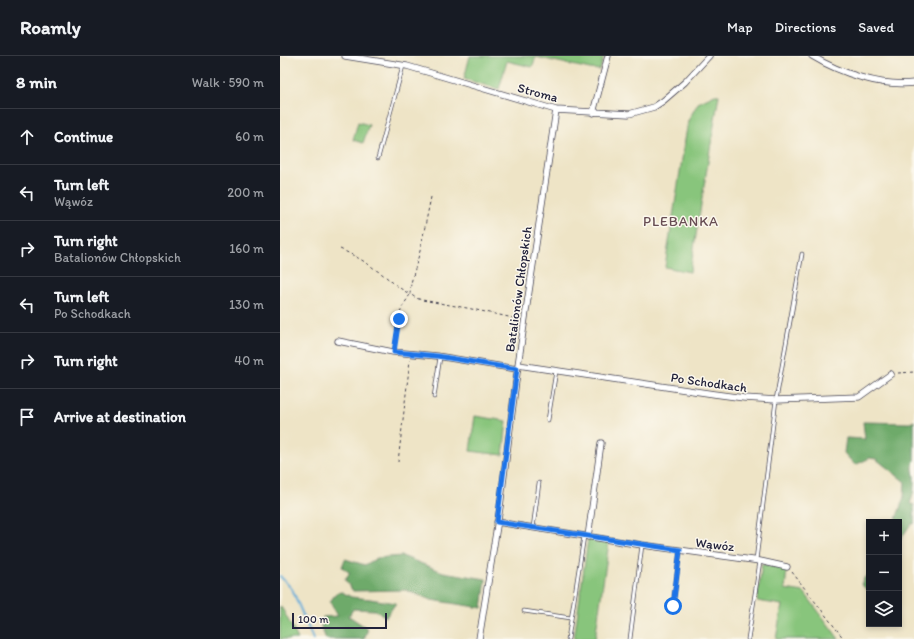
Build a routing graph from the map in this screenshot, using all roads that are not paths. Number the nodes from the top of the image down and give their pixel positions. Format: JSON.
{"nodes":[{"id":1,"x":345,"y":56,"type":"edge"},
{"id":2,"x":608,"y":56,"type":"edge"},
{"id":3,"x":709,"y":56,"type":"edge"},
{"id":4,"x":812,"y":56,"type":"edge"},
{"id":5,"x":369,"y":58,"type":"edge"},
{"id":6,"x":403,"y":66,"type":"junction"},
{"id":7,"x":914,"y":83,"type":"edge"},
{"id":8,"x":556,"y":110,"type":"junction"},
{"id":9,"x":593,"y":113,"type":"junction"},
{"id":10,"x":378,"y":158,"type":"dead end"},
{"id":11,"x":802,"y":254,"type":"dead end"},
{"id":12,"x":338,"y":341,"type":"dead end"},
{"id":13,"x":440,"y":357,"type":"junction"},
{"id":14,"x":517,"y":367,"type":"junction"},
{"id":15,"x":556,"y":371,"type":"junction"},
{"id":16,"x":891,"y":374,"type":"road end"},
{"id":17,"x":434,"y":398,"type":"dead end"},
{"id":18,"x":776,"y":400,"type":"junction"},
{"id":19,"x":548,"y":420,"type":"dead end"},
{"id":20,"x":601,"y":443,"type":"dead end"},
{"id":21,"x":539,"y":483,"type":"dead end"},
{"id":22,"x":497,"y":522,"type":"junction"},
{"id":23,"x":533,"y":528,"type":"junction"},
{"id":24,"x":586,"y":537,"type":"junction"},
{"id":25,"x":642,"y":545,"type":"junction"},
{"id":26,"x":680,"y":550,"type":"junction"},
{"id":27,"x":758,"y":561,"type":"junction"},
{"id":28,"x":787,"y":567,"type":"dead end"},
{"id":29,"x":673,"y":606,"type":"dead end"},
{"id":30,"x":524,"y":611,"type":"dead end"},
{"id":31,"x":571,"y":618,"type":"junction"},
{"id":32,"x":479,"y":639,"type":"edge"},
{"id":33,"x":568,"y":639,"type":"edge"},
{"id":34,"x":630,"y":639,"type":"edge"},
{"id":35,"x":748,"y":639,"type":"edge"}],
"edges":[{"from":1,"to":5,"type":"street","name":"Stroma"},
{"from":2,"to":9,"type":"street"},
{"from":3,"to":9,"type":"street","name":"Stroma"},
{"from":4,"to":7,"type":"street"},
{"from":5,"to":6,"type":"street","name":"Stroma"},
{"from":6,"to":8,"type":"street","name":"Stroma"},
{"from":6,"to":10,"type":"lane"},
{"from":8,"to":9,"type":"street","name":"Stroma"},
{"from":8,"to":14,"type":"street","name":"Batalionów Chłopskich"},
{"from":11,"to":18,"type":"lane"},
{"from":12,"to":13,"type":"street","name":"Po Schodkach"},
{"from":13,"to":14,"type":"street","name":"Po Schodkach"},
{"from":13,"to":17,"type":"lane"},
{"from":14,"to":15,"type":"street","name":"Po Schodkach"},
{"from":14,"to":22,"type":"street","name":"Batalionów Chłopskich"},
{"from":15,"to":18,"type":"street","name":"Po Schodkach"},
{"from":15,"to":19,"type":"lane"},
{"from":16,"to":18,"type":"street","name":"Po Schodkach"},
{"from":18,"to":27,"type":"lane"},
{"from":20,"to":24,"type":"street"},
{"from":21,"to":23,"type":"lane"},
{"from":22,"to":23,"type":"street","name":"Wąwóz"},
{"from":22,"to":32,"type":"street","name":"Batalionów Chłopskich"},
{"from":23,"to":24,"type":"street","name":"Wąwóz"},
{"from":24,"to":25,"type":"street","name":"Wąwóz"},
{"from":24,"to":31,"type":"lane"},
{"from":25,"to":26,"type":"street","name":"Wąwóz"},
{"from":25,"to":34,"type":"lane"},
{"from":26,"to":27,"type":"street","name":"Wąwóz"},
{"from":26,"to":29,"type":"lane"},
{"from":27,"to":28,"type":"street","name":"Wąwóz"},
{"from":27,"to":35,"type":"lane"},
{"from":30,"to":31,"type":"lane"},
{"from":31,"to":33,"type":"lane"}]}
